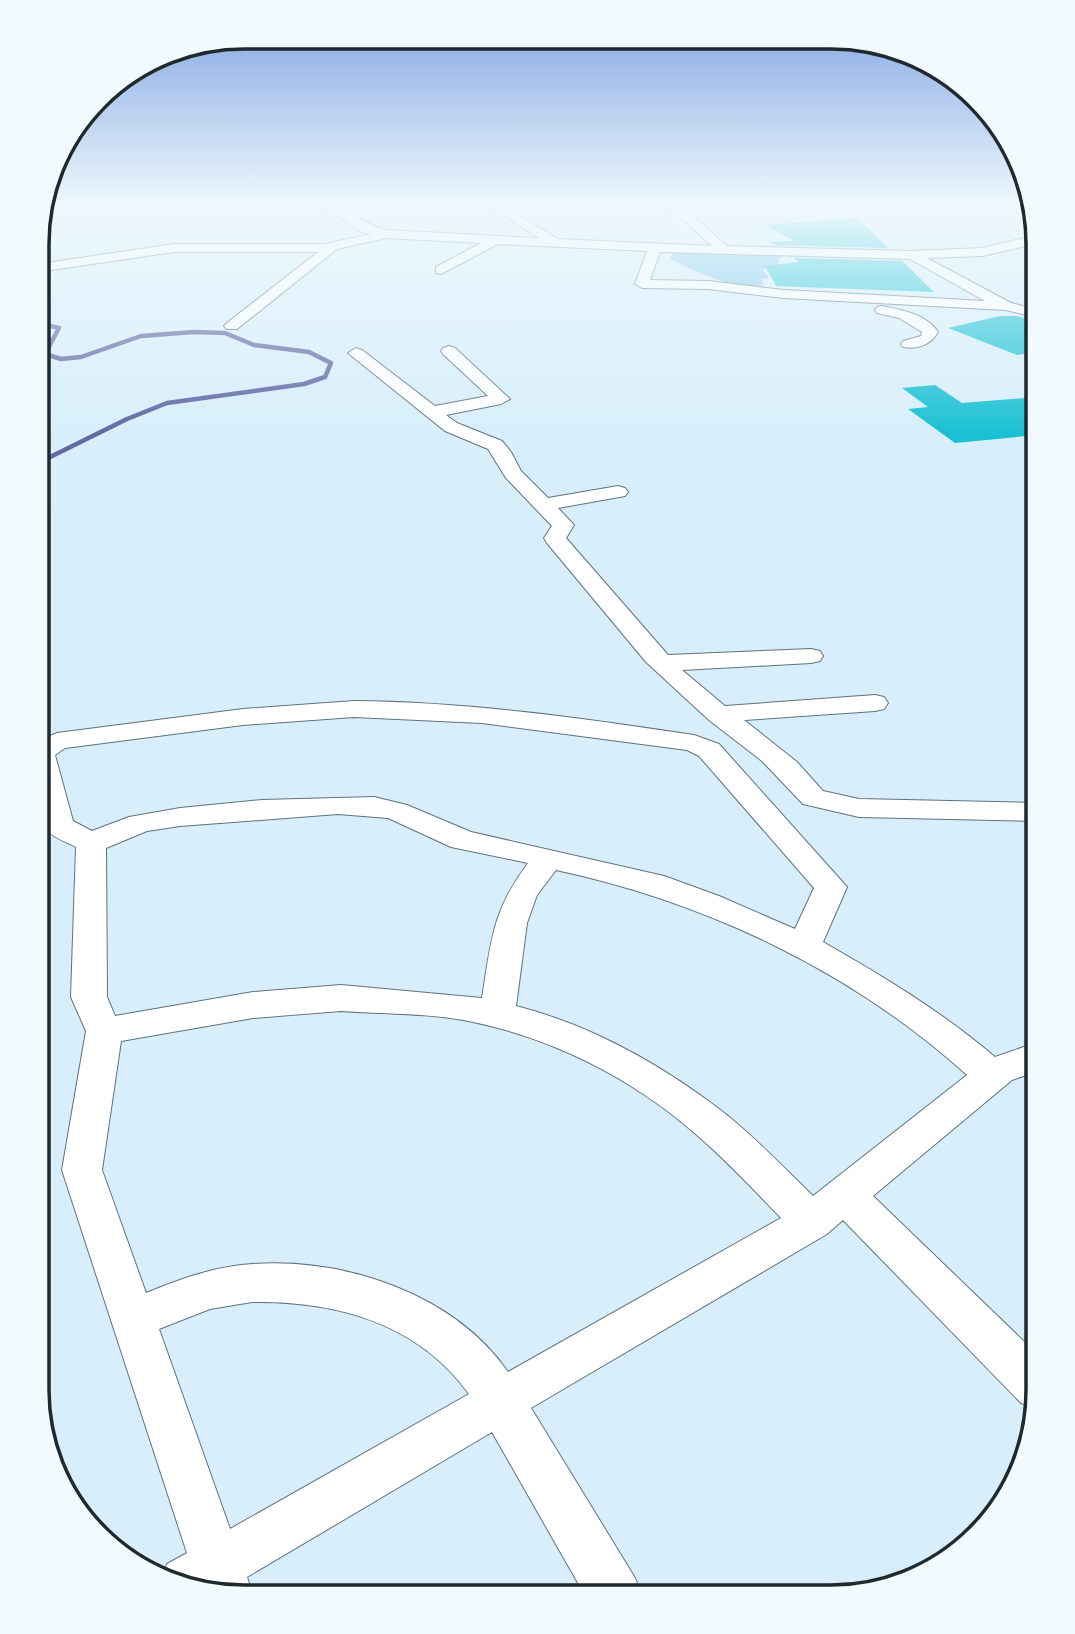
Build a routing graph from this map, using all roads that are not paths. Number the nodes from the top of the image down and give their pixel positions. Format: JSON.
{"nodes":[{"id":1,"x":290,"y":280,"type":"edge"},
{"id":2,"x":643,"y":280,"type":"edge"},
{"id":3,"x":958,"y":280,"type":"edge"},
{"id":4,"x":813,"y":296,"type":"junction"},
{"id":5,"x":1006,"y":306,"type":"junction"},
{"id":6,"x":1026,"y":311,"type":"edge"},
{"id":7,"x":232,"y":327,"type":"dead end"},
{"id":8,"x":909,"y":344,"type":"dead end"},
{"id":9,"x":449,"y":351,"type":"dead end"},
{"id":10,"x":356,"y":353,"type":"dead end"},
{"id":11,"x":432,"y":412,"type":"junction"},
{"id":12,"x":618,"y":492,"type":"dead end"},
{"id":13,"x":543,"y":505,"type":"junction"},
{"id":14,"x":811,"y":656,"type":"dead end"},
{"id":15,"x":662,"y":663,"type":"junction"},
{"id":16,"x":875,"y":704,"type":"dead end"},
{"id":17,"x":719,"y":714,"type":"junction"},
{"id":18,"x":49,"y":746,"type":"edge"},
{"id":19,"x":49,"y":787,"type":"edge"},
{"id":20,"x":1026,"y":812,"type":"edge"},
{"id":21,"x":91,"y":843,"type":"junction"},
{"id":22,"x":548,"y":858,"type":"junction"},
{"id":23,"x":804,"y":946,"type":"junction"},
{"id":24,"x":497,"y":1014,"type":"junction"},
{"id":25,"x":104,"y":1031,"type":"junction"},
{"id":26,"x":1026,"y":1060,"type":"edge"},
{"id":27,"x":992,"y":1076,"type":"junction"},
{"id":28,"x":829,"y":1208,"type":"junction"},
{"id":29,"x":132,"y":1319,"type":"junction"},
{"id":30,"x":1026,"y":1377,"type":"edge"},
{"id":31,"x":501,"y":1401,"type":"junction"},
{"id":32,"x":209,"y":1581,"type":"edge"},
{"id":33,"x":609,"y":1585,"type":"edge"}],
"edges":[{"from":1,"to":7,"type":"street"},
{"from":2,"to":4,"type":"street"},
{"from":3,"to":5,"type":"street"},
{"from":4,"to":5,"type":"street"},
{"from":4,"to":8,"type":"street"},
{"from":5,"to":6,"type":"street"},
{"from":9,"to":11,"type":"street"},
{"from":10,"to":11,"type":"street"},
{"from":11,"to":13,"type":"street"},
{"from":12,"to":13,"type":"street"},
{"from":13,"to":15,"type":"street"},
{"from":14,"to":15,"type":"street"},
{"from":15,"to":17,"type":"street"},
{"from":16,"to":17,"type":"street"},
{"from":17,"to":20,"type":"street"},
{"from":18,"to":23,"type":"street"},
{"from":19,"to":21,"type":"street"},
{"from":21,"to":22,"type":"street"},
{"from":21,"to":25,"type":"street"},
{"from":22,"to":23,"type":"street"},
{"from":22,"to":24,"type":"street"},
{"from":23,"to":27,"type":"street"},
{"from":24,"to":25,"type":"street"},
{"from":24,"to":28,"type":"street"},
{"from":25,"to":29,"type":"street"},
{"from":26,"to":27,"type":"street"},
{"from":27,"to":28,"type":"street"},
{"from":28,"to":30,"type":"street"},
{"from":28,"to":31,"type":"street"},
{"from":29,"to":31,"type":"street"},
{"from":29,"to":32,"type":"street"},
{"from":31,"to":32,"type":"street"},
{"from":31,"to":33,"type":"street"}]}
